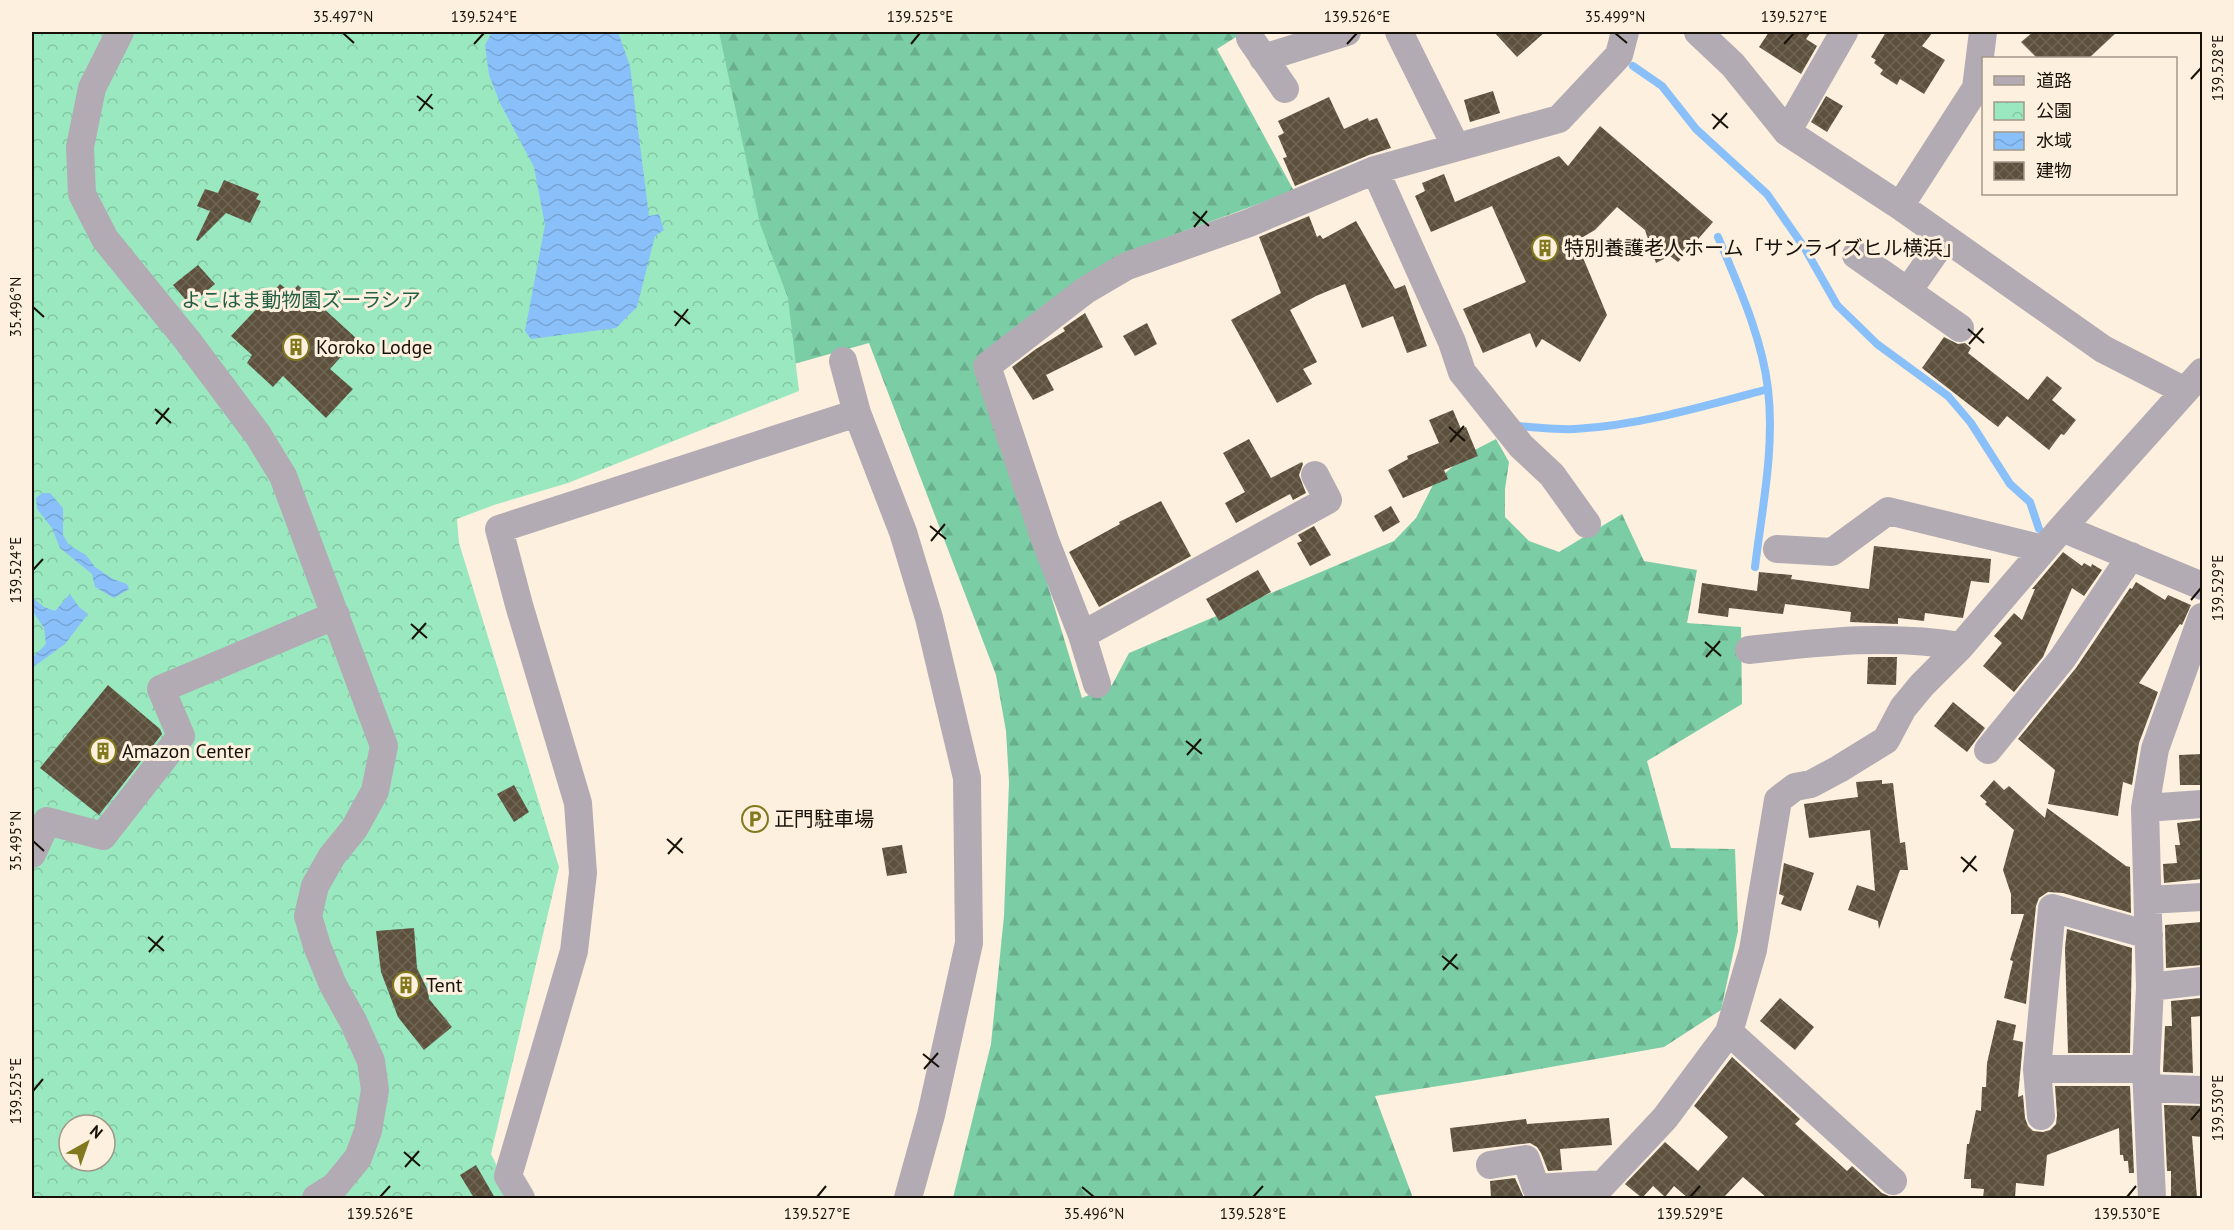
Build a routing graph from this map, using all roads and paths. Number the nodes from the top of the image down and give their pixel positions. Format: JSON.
{"nodes":[{"id":1,"x":120,"y":32,"type":"edge"},
{"id":2,"x":1347,"y":32,"type":"edge"},
{"id":3,"x":1399,"y":32,"type":"edge"},
{"id":4,"x":1625,"y":32,"type":"edge"},
{"id":5,"x":1698,"y":32,"type":"edge"},
{"id":6,"x":1844,"y":32,"type":"edge"},
{"id":7,"x":1983,"y":32,"type":"edge"},
{"id":8,"x":1285,"y":89,"type":"dead end"},
{"id":9,"x":1788,"y":132,"type":"junction"},
{"id":10,"x":1456,"y":147,"type":"junction"},
{"id":11,"x":1375,"y":170,"type":"junction"},
{"id":12,"x":1900,"y":206,"type":"junction"},
{"id":13,"x":1945,"y":238,"type":"junction"},
{"id":14,"x":1856,"y":255,"type":"dead end"},
{"id":15,"x":1908,"y":291,"type":"junction"},
{"id":16,"x":1960,"y":328,"type":"dead end"},
{"id":17,"x":843,"y":361,"type":"dead end"},
{"id":18,"x":2194,"y":382,"type":"edge"},
{"id":19,"x":857,"y":413,"type":"junction"},
{"id":20,"x":1315,"y":475,"type":"dead end"},
{"id":21,"x":1587,"y":524,"type":"dead end"},
{"id":22,"x":2053,"y":538,"type":"junction"},
{"id":23,"x":1777,"y":549,"type":"dead end"},
{"id":24,"x":2131,"y":556,"type":"junction"},
{"id":25,"x":2202,"y":586,"type":"edge"},
{"id":26,"x":336,"y":615,"type":"junction"},
{"id":27,"x":2202,"y":617,"type":"edge"},
{"id":28,"x":1082,"y":635,"type":"junction"},
{"id":29,"x":1961,"y":646,"type":"junction"},
{"id":30,"x":1749,"y":650,"type":"dead end"},
{"id":31,"x":1098,"y":684,"type":"dead end"},
{"id":32,"x":1988,"y":750,"type":"dead end"},
{"id":33,"x":2202,"y":804,"type":"edge"},
{"id":34,"x":2145,"y":808,"type":"junction"},
{"id":35,"x":39,"y":813,"type":"edge"},
{"id":36,"x":32,"y":854,"type":"edge"},
{"id":37,"x":2202,"y":897,"type":"edge"},
{"id":38,"x":2148,"y":900,"type":"junction"},
{"id":39,"x":2149,"y":935,"type":"junction"},
{"id":40,"x":2202,"y":981,"type":"edge"},
{"id":41,"x":2150,"y":987,"type":"junction"},
{"id":42,"x":1729,"y":1032,"type":"junction"},
{"id":43,"x":2037,"y":1070,"type":"junction"},
{"id":44,"x":2147,"y":1078,"type":"junction"},
{"id":45,"x":2202,"y":1090,"type":"edge"},
{"id":46,"x":2041,"y":1116,"type":"dead end"},
{"id":47,"x":1490,"y":1165,"type":"dead end"},
{"id":48,"x":1893,"y":1181,"type":"dead end"},
{"id":49,"x":1596,"y":1191,"type":"edge"},
{"id":50,"x":316,"y":1198,"type":"edge"},
{"id":51,"x":521,"y":1198,"type":"edge"},
{"id":52,"x":908,"y":1198,"type":"edge"},
{"id":53,"x":2152,"y":1198,"type":"edge"}],
"edges":[{"from":1,"to":26,"type":"street"},
{"from":2,"to":8,"type":"street"},
{"from":3,"to":10,"type":"street"},
{"from":4,"to":10,"type":"street"},
{"from":5,"to":9,"type":"street"},
{"from":6,"to":9,"type":"street"},
{"from":7,"to":12,"type":"street"},
{"from":9,"to":12,"type":"street"},
{"from":10,"to":11,"type":"street"},
{"from":11,"to":21,"type":"street"},
{"from":11,"to":28,"type":"street"},
{"from":12,"to":13,"type":"street"},
{"from":13,"to":15,"type":"street"},
{"from":13,"to":18,"type":"street"},
{"from":14,"to":15,"type":"street"},
{"from":15,"to":16,"type":"street"},
{"from":17,"to":19,"type":"street"},
{"from":18,"to":22,"type":"street"},
{"from":19,"to":51,"type":"street"},
{"from":19,"to":52,"type":"street"},
{"from":20,"to":28,"type":"street"},
{"from":22,"to":23,"type":"street"},
{"from":22,"to":24,"type":"street"},
{"from":22,"to":29,"type":"street"},
{"from":24,"to":25,"type":"street"},
{"from":24,"to":32,"type":"street"},
{"from":26,"to":35,"type":"street"},
{"from":26,"to":50,"type":"street"},
{"from":27,"to":34,"type":"street"},
{"from":28,"to":31,"type":"street"},
{"from":29,"to":30,"type":"street"},
{"from":29,"to":42,"type":"street"},
{"from":33,"to":34,"type":"street"},
{"from":34,"to":38,"type":"street"},
{"from":35,"to":36,"type":"street"},
{"from":37,"to":38,"type":"street"},
{"from":38,"to":39,"type":"street"},
{"from":39,"to":41,"type":"street"},
{"from":39,"to":43,"type":"street"},
{"from":40,"to":41,"type":"street"},
{"from":41,"to":44,"type":"street"},
{"from":42,"to":48,"type":"street"},
{"from":42,"to":49,"type":"street"},
{"from":43,"to":44,"type":"street"},
{"from":43,"to":46,"type":"street"},
{"from":44,"to":45,"type":"street"},
{"from":44,"to":53,"type":"street"},
{"from":47,"to":49,"type":"street"}]}
